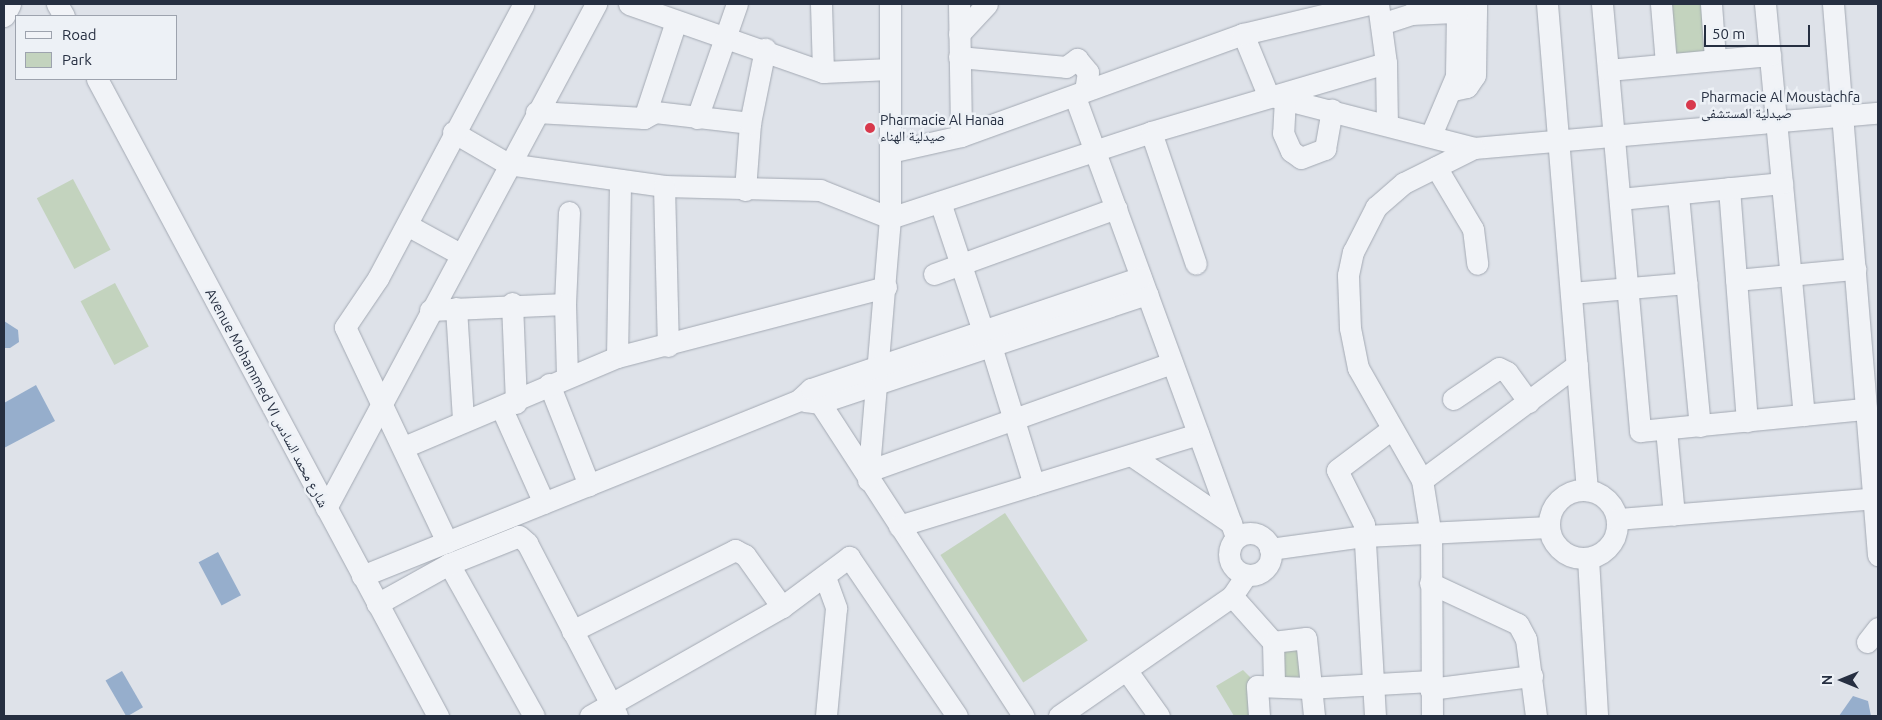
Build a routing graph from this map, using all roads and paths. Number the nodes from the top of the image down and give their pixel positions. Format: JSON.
{"nodes":[{"id":1,"x":10,"y":4,"type":"edge"},
{"id":2,"x":57,"y":4,"type":"edge"},
{"id":3,"x":524,"y":4,"type":"edge"},
{"id":4,"x":596,"y":4,"type":"edge"},
{"id":5,"x":629,"y":4,"type":"edge"},
{"id":6,"x":737,"y":4,"type":"edge"},
{"id":7,"x":822,"y":4,"type":"edge"},
{"id":8,"x":890,"y":4,"type":"edge"},
{"id":9,"x":958,"y":4,"type":"edge"},
{"id":10,"x":986,"y":4,"type":"edge"},
{"id":11,"x":1369,"y":4,"type":"edge"},
{"id":12,"x":1547,"y":4,"type":"edge"},
{"id":13,"x":1602,"y":4,"type":"edge"},
{"id":14,"x":1661,"y":4,"type":"edge"},
{"id":15,"x":1711,"y":4,"type":"edge"},
{"id":16,"x":1765,"y":4,"type":"edge"},
{"id":17,"x":1833,"y":4,"type":"edge"},
{"id":18,"x":1476,"y":7,"type":"edge"},
{"id":19,"x":1451,"y":13,"type":"junction"},
{"id":20,"x":1380,"y":14,"type":"edge"},
{"id":21,"x":63,"y":15,"type":"edge"},
{"id":22,"x":4,"y":16,"type":"edge"},
{"id":23,"x":676,"y":22,"type":"junction"},
{"id":24,"x":960,"y":34,"type":"junction"},
{"id":25,"x":1244,"y":34,"type":"junction"},
{"id":26,"x":724,"y":37,"type":"junction"},
{"id":27,"x":765,"y":49,"type":"junction"},
{"id":28,"x":1770,"y":55,"type":"junction"},
{"id":29,"x":959,"y":57,"type":"junction"},
{"id":30,"x":1715,"y":58,"type":"junction"},
{"id":31,"x":1386,"y":63,"type":"junction"},
{"id":32,"x":1666,"y":63,"type":"junction"},
{"id":33,"x":890,"y":69,"type":"junction"},
{"id":34,"x":1608,"y":70,"type":"junction"},
{"id":35,"x":823,"y":72,"type":"junction"},
{"id":36,"x":98,"y":80,"type":"edge"},
{"id":37,"x":1453,"y":90,"type":"junction"},
{"id":38,"x":1080,"y":94,"type":"junction"},
{"id":39,"x":1276,"y":97,"type":"junction"},
{"id":40,"x":1332,"y":110,"type":"junction"},
{"id":41,"x":536,"y":112,"type":"junction"},
{"id":42,"x":1878,"y":113,"type":"edge"},
{"id":43,"x":1842,"y":116,"type":"junction"},
{"id":44,"x":644,"y":118,"type":"junction"},
{"id":45,"x":697,"y":118,"type":"junction"},
{"id":46,"x":1776,"y":120,"type":"junction"},
{"id":47,"x":750,"y":123,"type":"junction"},
{"id":48,"x":1387,"y":124,"type":"junction"},
{"id":49,"x":453,"y":132,"type":"junction"},
{"id":50,"x":1151,"y":132,"type":"junction"},
{"id":51,"x":1431,"y":135,"type":"junction"},
{"id":52,"x":1617,"y":135,"type":"junction"},
{"id":53,"x":961,"y":136,"type":"junction"},
{"id":54,"x":1558,"y":140,"type":"junction"},
{"id":55,"x":1474,"y":148,"type":"junction"},
{"id":56,"x":1095,"y":150,"type":"junction"},
{"id":57,"x":890,"y":152,"type":"junction"},
{"id":58,"x":508,"y":164,"type":"junction"},
{"id":59,"x":1436,"y":167,"type":"junction"},
{"id":60,"x":620,"y":180,"type":"junction"},
{"id":61,"x":1782,"y":184,"type":"junction"},
{"id":62,"x":664,"y":186,"type":"junction"},
{"id":63,"x":1729,"y":188,"type":"junction"},
{"id":64,"x":745,"y":190,"type":"junction"},
{"id":65,"x":1678,"y":195,"type":"junction"},
{"id":66,"x":1620,"y":199,"type":"junction"},
{"id":67,"x":940,"y":202,"type":"junction"},
{"id":68,"x":1116,"y":208,"type":"junction"},
{"id":69,"x":569,"y":212,"type":"dead end"},
{"id":70,"x":890,"y":218,"type":"junction"},
{"id":71,"x":407,"y":225,"type":"junction"},
{"id":72,"x":460,"y":254,"type":"junction"},
{"id":73,"x":1196,"y":264,"type":"dead end"},
{"id":74,"x":1477,"y":264,"type":"dead end"},
{"id":75,"x":961,"y":266,"type":"junction"},
{"id":76,"x":1855,"y":269,"type":"junction"},
{"id":77,"x":934,"y":274,"type":"dead end"},
{"id":78,"x":1790,"y":275,"type":"junction"},
{"id":79,"x":1736,"y":280,"type":"junction"},
{"id":80,"x":1687,"y":283,"type":"junction"},
{"id":81,"x":1144,"y":285,"type":"junction"},
{"id":82,"x":886,"y":288,"type":"junction"},
{"id":83,"x":1628,"y":291,"type":"junction"},
{"id":84,"x":1571,"y":293,"type":"junction"},
{"id":85,"x":512,"y":303,"type":"junction"},
{"id":86,"x":565,"y":304,"type":"junction"},
{"id":87,"x":456,"y":308,"type":"junction"},
{"id":88,"x":430,"y":310,"type":"junction"},
{"id":89,"x":987,"y":338,"type":"junction"},
{"id":90,"x":668,"y":346,"type":"junction"},
{"id":91,"x":618,"y":357,"type":"junction"},
{"id":92,"x":1172,"y":363,"type":"junction"},
{"id":93,"x":1577,"y":365,"type":"junction"},
{"id":94,"x":879,"y":374,"type":"junction"},
{"id":95,"x":558,"y":380,"type":"junction"},
{"id":96,"x":810,"y":397,"type":"junction"},
{"id":97,"x":1453,"y":399,"type":"dead end"},
{"id":98,"x":1528,"y":402,"type":"junction"},
{"id":99,"x":381,"y":403,"type":"junction"},
{"id":100,"x":509,"y":405,"type":"junction"},
{"id":101,"x":1866,"y":410,"type":"junction"},
{"id":102,"x":1804,"y":415,"type":"junction"},
{"id":103,"x":463,"y":419,"type":"junction"},
{"id":104,"x":1014,"y":419,"type":"junction"},
{"id":105,"x":1747,"y":421,"type":"junction"},
{"id":106,"x":1700,"y":426,"type":"junction"},
{"id":107,"x":1666,"y":429,"type":"junction"},
{"id":108,"x":1390,"y":430,"type":"junction"},
{"id":109,"x":1198,"y":434,"type":"junction"},
{"id":110,"x":404,"y":447,"type":"junction"},
{"id":111,"x":1131,"y":455,"type":"junction"},
{"id":112,"x":869,"y":475,"type":"junction"},
{"id":113,"x":1422,"y":480,"type":"junction"},
{"id":114,"x":589,"y":485,"type":"junction"},
{"id":115,"x":1034,"y":485,"type":"junction"},
{"id":116,"x":1587,"y":490,"type":"junction"},
{"id":117,"x":1876,"y":499,"type":"edge"},
{"id":118,"x":544,"y":503,"type":"junction"},
{"id":119,"x":326,"y":508,"type":"junction"},
{"id":120,"x":1674,"y":515,"type":"junction"},
{"id":121,"x":1617,"y":519,"type":"junction"},
{"id":122,"x":899,"y":526,"type":"junction"},
{"id":123,"x":1550,"y":527,"type":"junction"},
{"id":124,"x":1234,"y":530,"type":"junction"},
{"id":125,"x":1365,"y":536,"type":"junction"},
{"id":126,"x":1432,"y":536,"type":"junction"},
{"id":127,"x":447,"y":542,"type":"junction"},
{"id":128,"x":1270,"y":549,"type":"junction"},
{"id":129,"x":1878,"y":555,"type":"edge"},
{"id":130,"x":1588,"y":558,"type":"junction"},
{"id":131,"x":449,"y":564,"type":"junction"},
{"id":132,"x":1246,"y":575,"type":"junction"},
{"id":133,"x":362,"y":576,"type":"junction"},
{"id":134,"x":825,"y":577,"type":"junction"},
{"id":135,"x":1430,"y":583,"type":"junction"},
{"id":136,"x":1232,"y":596,"type":"junction"},
{"id":137,"x":377,"y":604,"type":"junction"},
{"id":138,"x":782,"y":607,"type":"junction"},
{"id":139,"x":572,"y":631,"type":"junction"},
{"id":140,"x":1273,"y":642,"type":"junction"},
{"id":141,"x":1127,"y":671,"type":"junction"},
{"id":142,"x":1532,"y":676,"type":"junction"},
{"id":143,"x":1274,"y":684,"type":"junction"},
{"id":144,"x":1372,"y":685,"type":"junction"},
{"id":145,"x":1429,"y":685,"type":"junction"},
{"id":146,"x":1310,"y":688,"type":"junction"},
{"id":147,"x":613,"y":711,"type":"edge"},
{"id":148,"x":438,"y":716,"type":"edge"},
{"id":149,"x":534,"y":716,"type":"edge"},
{"id":150,"x":590,"y":716,"type":"edge"},
{"id":151,"x":826,"y":716,"type":"edge"},
{"id":152,"x":957,"y":716,"type":"edge"},
{"id":153,"x":1023,"y":716,"type":"edge"},
{"id":154,"x":1059,"y":716,"type":"edge"},
{"id":155,"x":1159,"y":716,"type":"edge"},
{"id":156,"x":1259,"y":716,"type":"edge"},
{"id":157,"x":1314,"y":716,"type":"edge"},
{"id":158,"x":1375,"y":716,"type":"edge"},
{"id":159,"x":1432,"y":716,"type":"edge"},
{"id":160,"x":1536,"y":716,"type":"edge"},
{"id":161,"x":1597,"y":716,"type":"edge"}],
"edges":[{"from":1,"to":22,"type":"street"},
{"from":2,"to":21,"type":"street"},
{"from":3,"to":49,"type":"street"},
{"from":4,"to":41,"type":"street"},
{"from":5,"to":23,"type":"street"},
{"from":6,"to":26,"type":"street"},
{"from":7,"to":35,"type":"street"},
{"from":8,"to":33,"type":"street"},
{"from":9,"to":24,"type":"street"},
{"from":10,"to":24,"type":"street"},
{"from":11,"to":25,"type":"street"},
{"from":12,"to":54,"type":"street"},
{"from":13,"to":34,"type":"street"},
{"from":14,"to":32,"type":"street"},
{"from":15,"to":30,"type":"street"},
{"from":16,"to":28,"type":"street"},
{"from":17,"to":43,"type":"street"},
{"from":18,"to":19,"type":"street"},
{"from":18,"to":37,"type":"street"},
{"from":19,"to":20,"type":"street"},
{"from":19,"to":37,"type":"street"},
{"from":20,"to":31,"type":"street"},
{"from":23,"to":26,"type":"street"},
{"from":23,"to":44,"type":"street"},
{"from":24,"to":29,"type":"street"},
{"from":25,"to":38,"type":"street"},
{"from":25,"to":39,"type":"street"},
{"from":26,"to":27,"type":"street"},
{"from":26,"to":45,"type":"street"},
{"from":27,"to":35,"type":"street"},
{"from":27,"to":47,"type":"street"},
{"from":28,"to":30,"type":"street"},
{"from":28,"to":46,"type":"street"},
{"from":29,"to":38,"type":"street"},
{"from":29,"to":53,"type":"street"},
{"from":30,"to":32,"type":"street"},
{"from":31,"to":39,"type":"street"},
{"from":31,"to":48,"type":"street"},
{"from":32,"to":34,"type":"street"},
{"from":33,"to":35,"type":"street"},
{"from":33,"to":57,"type":"street"},
{"from":34,"to":52,"type":"street"},
{"from":36,"to":119,"type":"street","name":"Avenue Mohammed VI شارع محمد السادس"},
{"from":37,"to":51,"type":"street"},
{"from":38,"to":53,"type":"street"},
{"from":38,"to":56,"type":"street"},
{"from":39,"to":40,"type":"street"},
{"from":39,"to":40,"type":"street"},
{"from":39,"to":50,"type":"street"},
{"from":40,"to":48,"type":"street"},
{"from":41,"to":44,"type":"street"},
{"from":41,"to":58,"type":"street"},
{"from":42,"to":43,"type":"street"},
{"from":43,"to":46,"type":"street"},
{"from":43,"to":76,"type":"street"},
{"from":44,"to":45,"type":"street"},
{"from":45,"to":47,"type":"street"},
{"from":46,"to":52,"type":"street"},
{"from":46,"to":61,"type":"street"},
{"from":47,"to":64,"type":"street"},
{"from":48,"to":51,"type":"street"},
{"from":49,"to":58,"type":"street"},
{"from":49,"to":71,"type":"street"},
{"from":50,"to":56,"type":"street"},
{"from":50,"to":73,"type":"street"},
{"from":51,"to":55,"type":"street"},
{"from":52,"to":54,"type":"street"},
{"from":52,"to":66,"type":"street"},
{"from":53,"to":57,"type":"street"},
{"from":54,"to":55,"type":"street"},
{"from":54,"to":84,"type":"street"},
{"from":55,"to":59,"type":"street"},
{"from":56,"to":67,"type":"street"},
{"from":56,"to":68,"type":"street"},
{"from":57,"to":70,"type":"street"},
{"from":58,"to":60,"type":"street"},
{"from":58,"to":72,"type":"street"},
{"from":59,"to":74,"type":"street"},
{"from":59,"to":108,"type":"street"},
{"from":60,"to":62,"type":"street"},
{"from":60,"to":91,"type":"street"},
{"from":61,"to":63,"type":"street"},
{"from":61,"to":78,"type":"street"},
{"from":62,"to":64,"type":"street"},
{"from":62,"to":90,"type":"street"},
{"from":63,"to":65,"type":"street"},
{"from":63,"to":79,"type":"street"},
{"from":64,"to":70,"type":"street"},
{"from":65,"to":66,"type":"street"},
{"from":65,"to":80,"type":"street"},
{"from":66,"to":83,"type":"street"},
{"from":67,"to":70,"type":"street"},
{"from":67,"to":75,"type":"street"},
{"from":68,"to":75,"type":"street"},
{"from":68,"to":81,"type":"street"},
{"from":69,"to":86,"type":"street"},
{"from":70,"to":82,"type":"street"},
{"from":71,"to":72,"type":"street"},
{"from":71,"to":99,"type":"street"},
{"from":72,"to":88,"type":"street"},
{"from":75,"to":77,"type":"street"},
{"from":75,"to":89,"type":"street"},
{"from":76,"to":78,"type":"street"},
{"from":76,"to":101,"type":"street"},
{"from":78,"to":79,"type":"street"},
{"from":78,"to":102,"type":"street"},
{"from":79,"to":105,"type":"street"},
{"from":80,"to":83,"type":"street"},
{"from":80,"to":106,"type":"street"},
{"from":81,"to":89,"type":"street"},
{"from":81,"to":92,"type":"street"},
{"from":82,"to":90,"type":"street"},
{"from":82,"to":94,"type":"street"},
{"from":83,"to":84,"type":"street"},
{"from":83,"to":107,"type":"street"},
{"from":84,"to":93,"type":"street"},
{"from":85,"to":86,"type":"street"},
{"from":85,"to":87,"type":"street"},
{"from":85,"to":100,"type":"street"},
{"from":86,"to":95,"type":"street"},
{"from":87,"to":88,"type":"street"},
{"from":87,"to":103,"type":"street"},
{"from":88,"to":99,"type":"street"},
{"from":89,"to":94,"type":"street"},
{"from":89,"to":104,"type":"street"},
{"from":90,"to":91,"type":"street"},
{"from":91,"to":95,"type":"street"},
{"from":92,"to":104,"type":"street"},
{"from":92,"to":109,"type":"street"},
{"from":93,"to":98,"type":"street"},
{"from":93,"to":116,"type":"street"},
{"from":94,"to":96,"type":"street"},
{"from":94,"to":112,"type":"street"},
{"from":95,"to":100,"type":"street"},
{"from":95,"to":114,"type":"street"},
{"from":96,"to":112,"type":"street"},
{"from":96,"to":114,"type":"street"},
{"from":97,"to":98,"type":"street"},
{"from":98,"to":113,"type":"street"},
{"from":99,"to":110,"type":"street"},
{"from":99,"to":119,"type":"street"},
{"from":100,"to":103,"type":"street"},
{"from":100,"to":118,"type":"street"},
{"from":101,"to":102,"type":"street"},
{"from":101,"to":117,"type":"street"},
{"from":102,"to":105,"type":"street"},
{"from":103,"to":110,"type":"street"},
{"from":104,"to":112,"type":"street"},
{"from":104,"to":115,"type":"street"},
{"from":105,"to":106,"type":"street"},
{"from":106,"to":107,"type":"street"},
{"from":107,"to":120,"type":"street"},
{"from":108,"to":113,"type":"street"},
{"from":108,"to":125,"type":"street"},
{"from":109,"to":111,"type":"street"},
{"from":109,"to":124,"type":"street"},
{"from":110,"to":127,"type":"street"},
{"from":111,"to":115,"type":"street"},
{"from":111,"to":124,"type":"street"},
{"from":112,"to":122,"type":"street"},
{"from":113,"to":126,"type":"street"},
{"from":114,"to":118,"type":"street"},
{"from":115,"to":122,"type":"street"},
{"from":116,"to":121,"type":"street"},
{"from":116,"to":123,"type":"street"},
{"from":117,"to":120,"type":"street"},
{"from":117,"to":129,"type":"street"},
{"from":118,"to":127,"type":"street"},
{"from":119,"to":133,"type":"street","name":"Avenue Mohammed VI شارع محمد السادس"},
{"from":120,"to":121,"type":"street"},
{"from":121,"to":130,"type":"street"},
{"from":122,"to":153,"type":"street"},
{"from":123,"to":126,"type":"street"},
{"from":123,"to":130,"type":"street"},
{"from":124,"to":128,"type":"street"},
{"from":124,"to":132,"type":"street"},
{"from":125,"to":126,"type":"street"},
{"from":125,"to":128,"type":"street"},
{"from":125,"to":144,"type":"street"},
{"from":126,"to":135,"type":"street"},
{"from":127,"to":133,"type":"street"},
{"from":128,"to":132,"type":"street"},
{"from":130,"to":161,"type":"street"},
{"from":131,"to":137,"type":"street"},
{"from":131,"to":139,"type":"street"},
{"from":131,"to":149,"type":"street"},
{"from":132,"to":136,"type":"street"},
{"from":133,"to":137,"type":"street","name":"Avenue Mohammed VI شارع محمد السادس"},
{"from":134,"to":138,"type":"street"},
{"from":134,"to":151,"type":"street"},
{"from":134,"to":152,"type":"street"},
{"from":135,"to":142,"type":"street"},
{"from":135,"to":145,"type":"street"},
{"from":136,"to":140,"type":"street"},
{"from":136,"to":141,"type":"street"},
{"from":137,"to":148,"type":"street","name":"Avenue Mohammed VI شارع محمد السادس"},
{"from":138,"to":139,"type":"street"},
{"from":138,"to":147,"type":"street"},
{"from":139,"to":147,"type":"street"},
{"from":140,"to":143,"type":"street"},
{"from":140,"to":146,"type":"street"},
{"from":141,"to":154,"type":"street"},
{"from":141,"to":155,"type":"street"},
{"from":142,"to":145,"type":"street"},
{"from":142,"to":160,"type":"street"},
{"from":143,"to":146,"type":"street"},
{"from":143,"to":156,"type":"street"},
{"from":144,"to":145,"type":"street"},
{"from":144,"to":146,"type":"street"},
{"from":144,"to":158,"type":"street"},
{"from":145,"to":159,"type":"street"},
{"from":146,"to":157,"type":"street"},
{"from":147,"to":150,"type":"street"}]}
